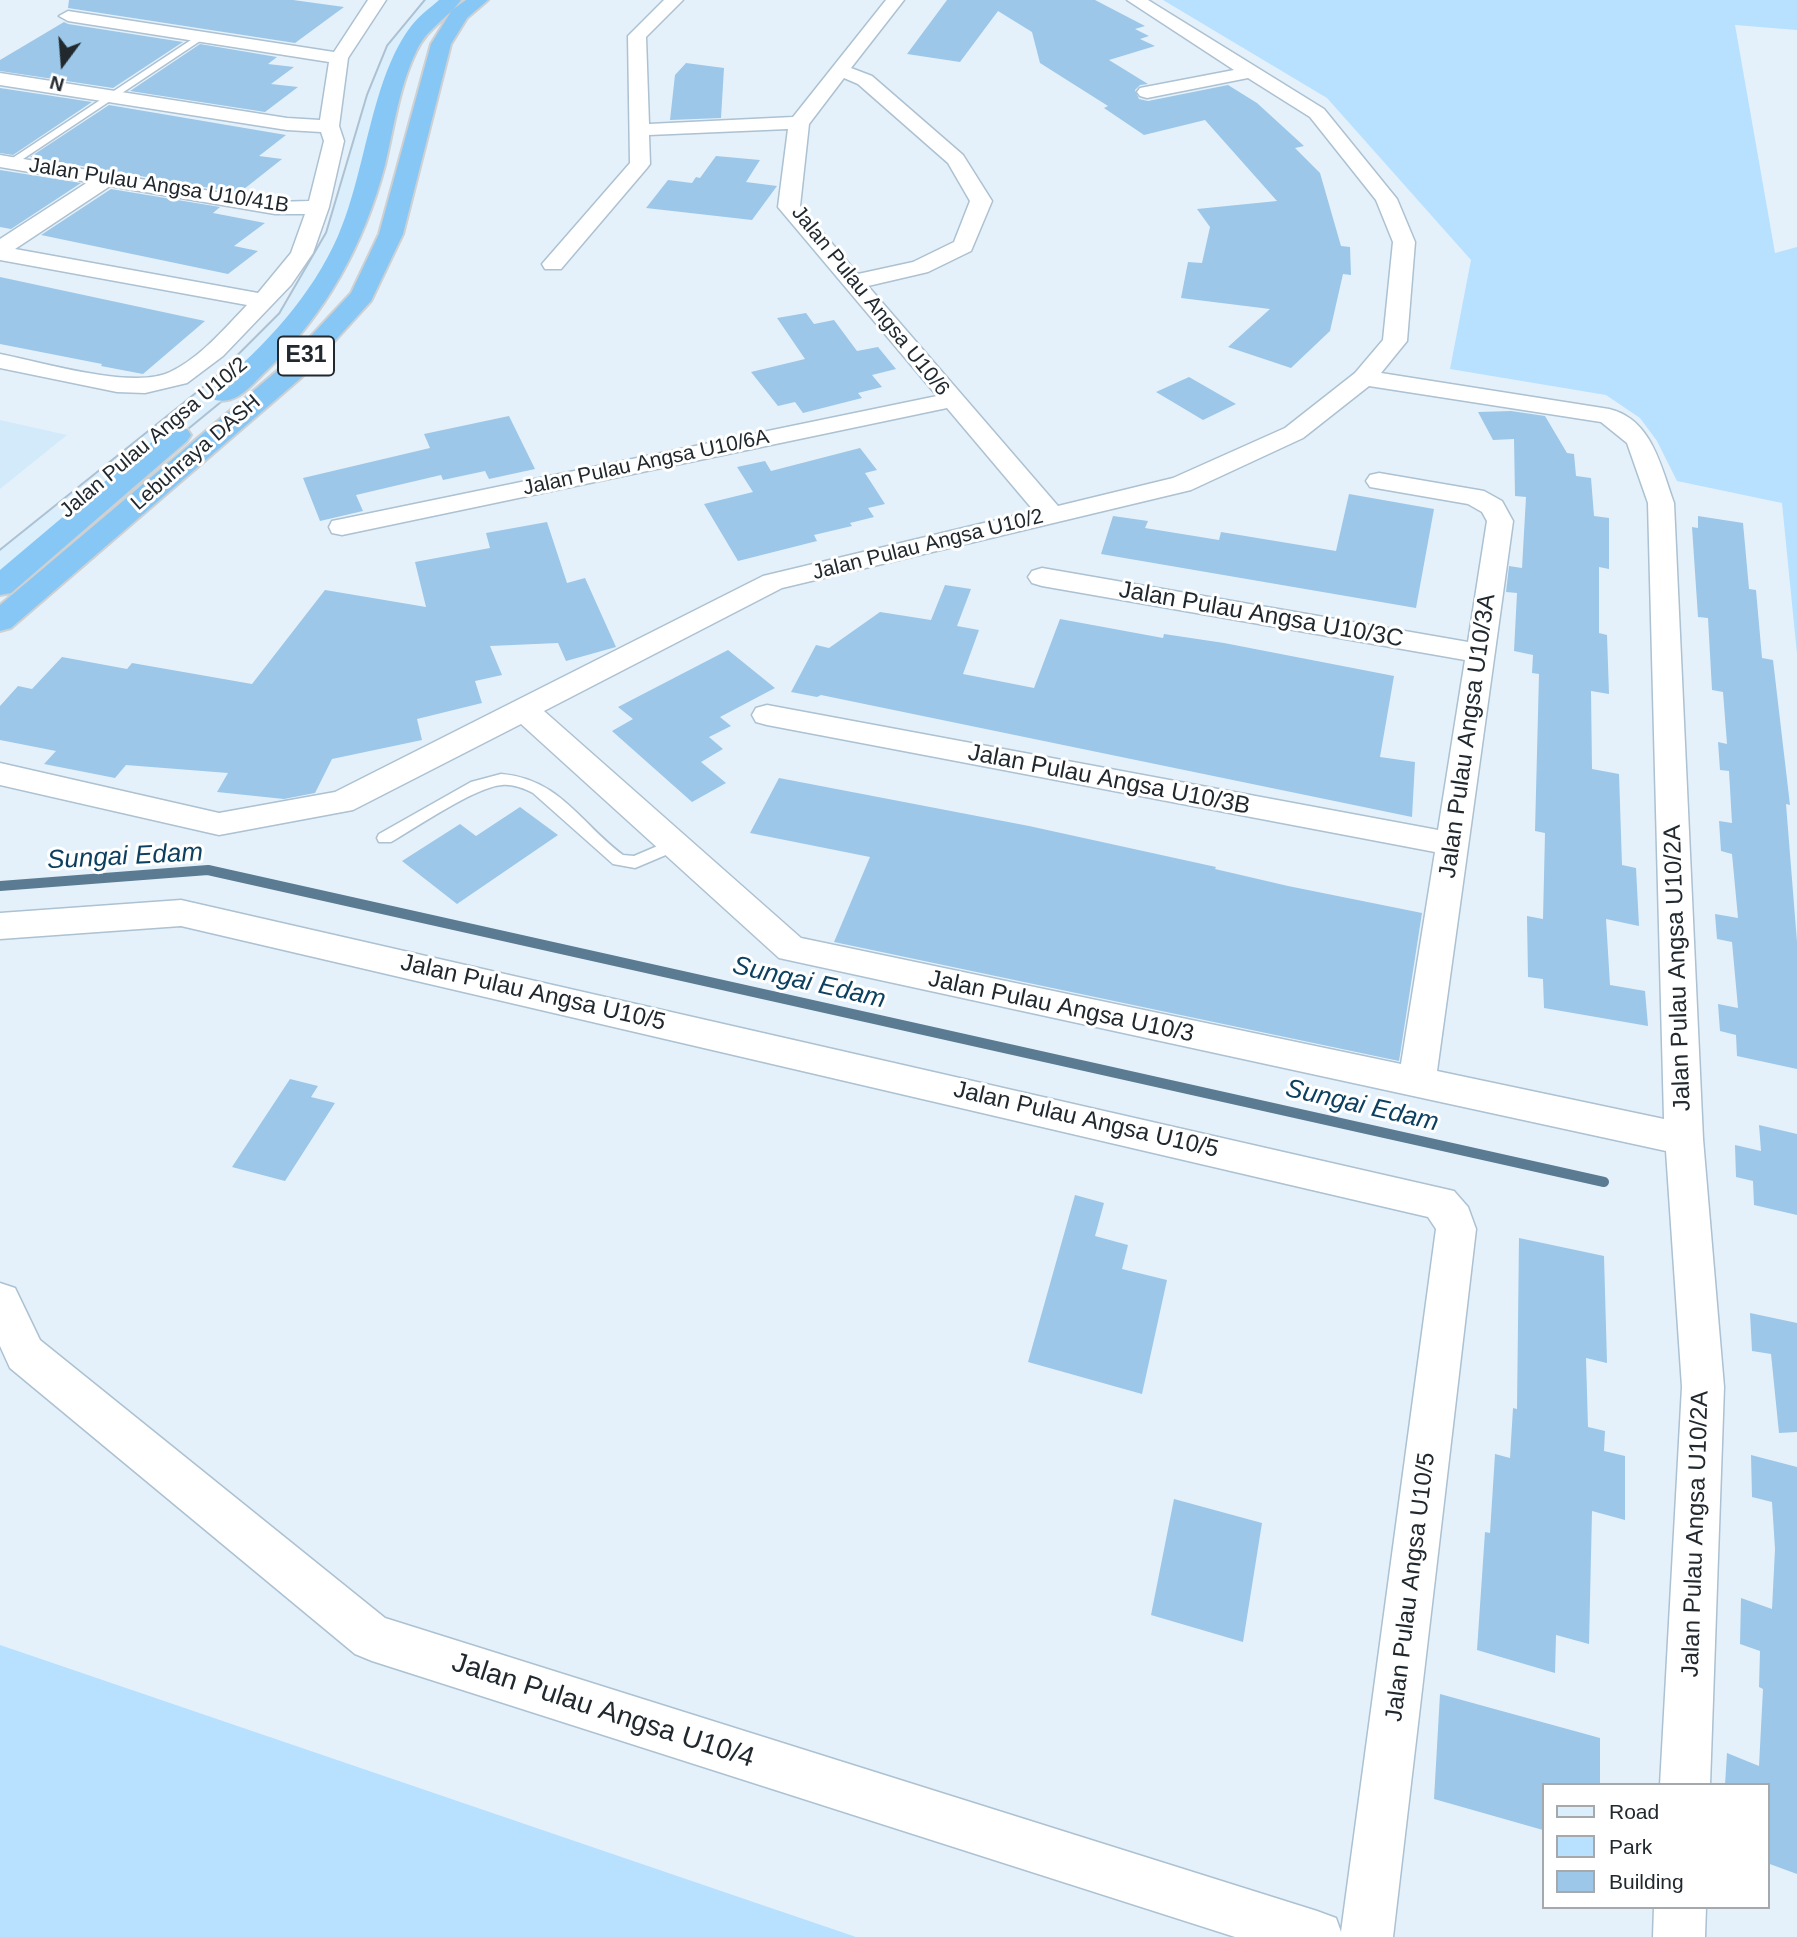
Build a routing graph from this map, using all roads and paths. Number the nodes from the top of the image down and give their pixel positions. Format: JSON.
{"nodes":[{"id":1,"x":377,"y":0,"type":"edge"},
{"id":2,"x":436,"y":0,"type":"edge"},
{"id":3,"x":451,"y":0,"type":"edge"},
{"id":4,"x":464,"y":0,"type":"edge"},
{"id":5,"x":478,"y":0,"type":"edge"},
{"id":6,"x":674,"y":0,"type":"edge"},
{"id":7,"x":895,"y":0,"type":"edge"},
{"id":8,"x":1136,"y":0,"type":"edge"},
{"id":9,"x":68,"y":16,"type":"dead end"},
{"id":10,"x":200,"y":37,"type":"junction"},
{"id":11,"x":339,"y":58,"type":"junction"},
{"id":12,"x":842,"y":71,"type":"junction"},
{"id":13,"x":1251,"y":72,"type":"junction"},
{"id":14,"x":0,"y":79,"type":"edge"},
{"id":15,"x":1147,"y":92,"type":"dead end"},
{"id":16,"x":110,"y":96,"type":"junction"},
{"id":17,"x":799,"y":123,"type":"junction"},
{"id":18,"x":329,"y":126,"type":"junction"},
{"id":19,"x":639,"y":130,"type":"junction"},
{"id":20,"x":5,"y":162,"type":"edge"},
{"id":21,"x":107,"y":179,"type":"junction"},
{"id":22,"x":318,"y":207,"type":"junction"},
{"id":23,"x":0,"y":251,"type":"edge"},
{"id":24,"x":554,"y":264,"type":"dead end"},
{"id":25,"x":854,"y":282,"type":"junction"},
{"id":26,"x":264,"y":301,"type":"junction"},
{"id":27,"x":0,"y":361,"type":"edge"},
{"id":28,"x":1364,"y":378,"type":"junction"},
{"id":29,"x":951,"y":400,"type":"junction"},
{"id":30,"x":1379,"y":481,"type":"dead end"},
{"id":31,"x":1051,"y":514,"type":"junction"},
{"id":32,"x":342,"y":527,"type":"dead end"},
{"id":33,"x":0,"y":566,"type":"edge"},
{"id":34,"x":1042,"y":578,"type":"dead end"},
{"id":35,"x":0,"y":586,"type":"edge"},
{"id":36,"x":0,"y":609,"type":"edge"},
{"id":37,"x":0,"y":621,"type":"edge"},
{"id":38,"x":1480,"y":653,"type":"junction"},
{"id":39,"x":523,"y":709,"type":"junction"},
{"id":40,"x":767,"y":715,"type":"dead end"},
{"id":41,"x":0,"y":774,"type":"edge"},
{"id":42,"x":385,"y":838,"type":"dead end"},
{"id":43,"x":1451,"y":844,"type":"junction"},
{"id":44,"x":674,"y":845,"type":"junction"},
{"id":45,"x":0,"y":927,"type":"edge"},
{"id":46,"x":1417,"y":1083,"type":"junction"},
{"id":47,"x":1684,"y":1139,"type":"junction"},
{"id":48,"x":0,"y":1301,"type":"edge"},
{"id":49,"x":1685,"y":1783,"type":"edge"},
{"id":50,"x":1680,"y":1909,"type":"edge"},
{"id":51,"x":1317,"y":1937,"type":"edge"},
{"id":52,"x":1367,"y":1937,"type":"edge"},
{"id":53,"x":1679,"y":1937,"type":"edge"}],
"edges":[{"from":1,"to":11,"type":"street"},
{"from":2,"to":33,"type":"street","name":"Jalan Pulau Angsa U10/2"},
{"from":3,"to":35,"type":"highway","name":"Lebuhraya DASH","number":"E31"},
{"from":4,"to":36,"type":"street","name":"Jalan Pulau Angsa U10/2"},
{"from":5,"to":37,"type":"highway","name":"Lebuhraya DASH","number":"E31"},
{"from":6,"to":19,"type":"street"},
{"from":7,"to":12,"type":"street"},
{"from":8,"to":13,"type":"street","name":"Jalan Pulau Angsa U10/2"},
{"from":9,"to":10,"type":"street"},
{"from":10,"to":11,"type":"street"},
{"from":10,"to":16,"type":"lane"},
{"from":11,"to":18,"type":"street"},
{"from":12,"to":17,"type":"street"},
{"from":12,"to":25,"type":"street"},
{"from":13,"to":15,"type":"street"},
{"from":13,"to":28,"type":"street","name":"Jalan Pulau Angsa U10/2"},
{"from":14,"to":16,"type":"street"},
{"from":16,"to":18,"type":"street"},
{"from":16,"to":20,"type":"lane"},
{"from":17,"to":19,"type":"street"},
{"from":17,"to":25,"type":"street","name":"Jalan Pulau Angsa U10/6"},
{"from":18,"to":22,"type":"street"},
{"from":19,"to":24,"type":"street"},
{"from":20,"to":21,"type":"street","name":"Jalan Pulau Angsa U10/41B"},
{"from":21,"to":22,"type":"street","name":"Jalan Pulau Angsa U10/41B"},
{"from":21,"to":23,"type":"street"},
{"from":22,"to":26,"type":"street"},
{"from":23,"to":26,"type":"street"},
{"from":25,"to":29,"type":"street","name":"Jalan Pulau Angsa U10/6"},
{"from":26,"to":27,"type":"street"},
{"from":28,"to":31,"type":"street","name":"Jalan Pulau Angsa U10/2"},
{"from":28,"to":47,"type":"street","name":"Jalan Pulau Angsa U10/2A"},
{"from":29,"to":31,"type":"street","name":"Jalan Pulau Angsa U10/6"},
{"from":29,"to":32,"type":"street","name":"Jalan Pulau Angsa U10/6A"},
{"from":30,"to":38,"type":"street","name":"Jalan Pulau Angsa U10/3A"},
{"from":31,"to":39,"type":"street","name":"Jalan Pulau Angsa U10/2"},
{"from":34,"to":38,"type":"street","name":"Jalan Pulau Angsa U10/3C"},
{"from":38,"to":43,"type":"street","name":"Jalan Pulau Angsa U10/3A"},
{"from":39,"to":41,"type":"street","name":"Jalan Pulau Angsa U10/2"},
{"from":39,"to":44,"type":"street","name":"Jalan Pulau Angsa U10/3"},
{"from":40,"to":43,"type":"street","name":"Jalan Pulau Angsa U10/3B"},
{"from":42,"to":44,"type":"lane"},
{"from":43,"to":46,"type":"street","name":"Jalan Pulau Angsa U10/3A"},
{"from":44,"to":46,"type":"street","name":"Jalan Pulau Angsa U10/3"},
{"from":45,"to":52,"type":"street","name":"Jalan Pulau Angsa U10/5"},
{"from":46,"to":47,"type":"street","name":"Jalan Pulau Angsa U10/3"},
{"from":47,"to":49,"type":"street","name":"Jalan Pulau Angsa U10/2A"},
{"from":48,"to":51,"type":"street","name":"Jalan Pulau Angsa U10/4"},
{"from":50,"to":53,"type":"street"}]}
